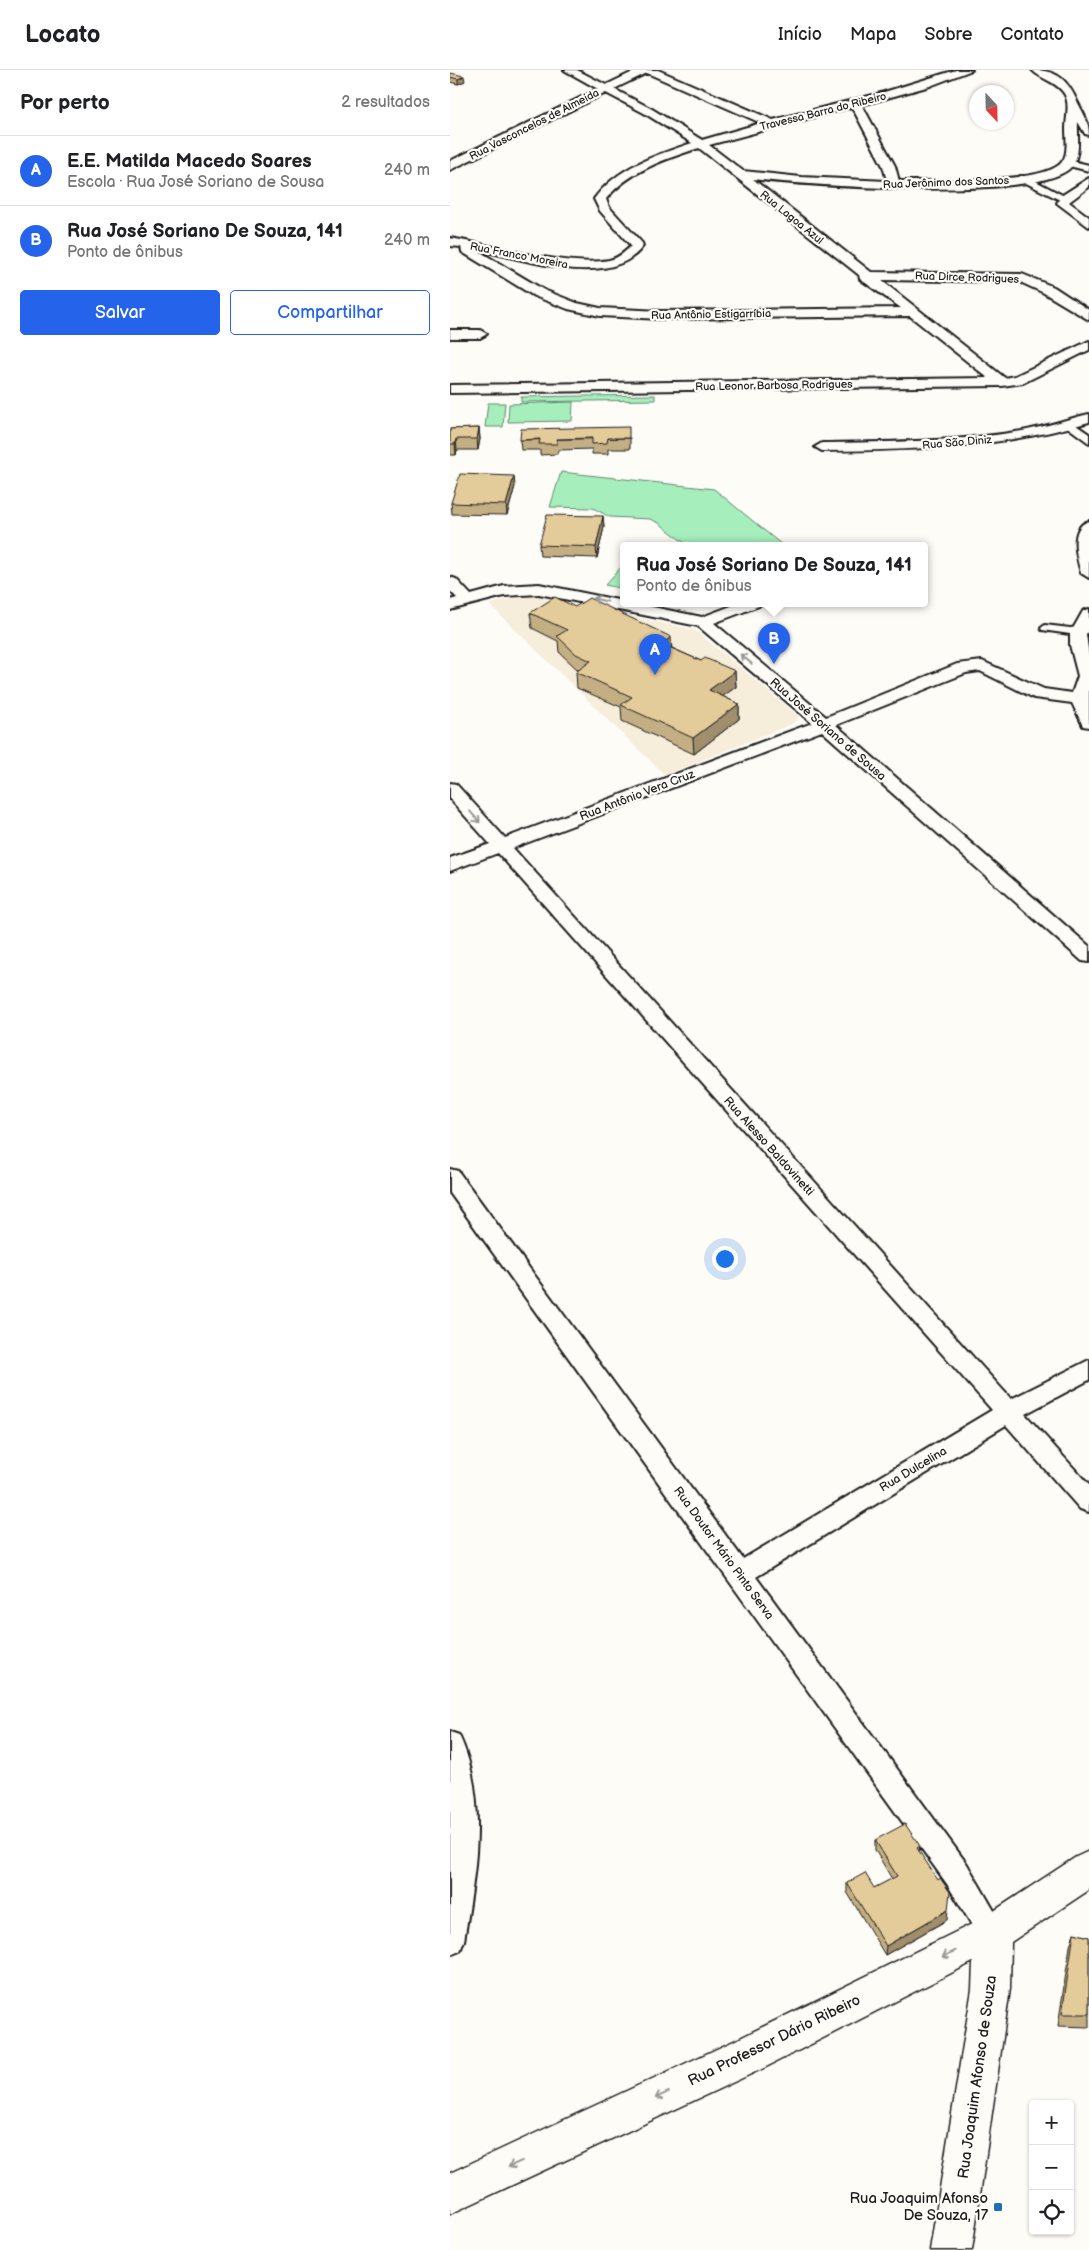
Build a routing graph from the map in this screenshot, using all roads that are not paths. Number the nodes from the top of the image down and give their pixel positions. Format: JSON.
{"nodes":[{"id":1,"x":569,"y":70,"type":"edge"},
{"id":2,"x":647,"y":70,"type":"edge"},
{"id":3,"x":967,"y":70,"type":"edge"},
{"id":4,"x":1038,"y":70,"type":"edge"},
{"id":5,"x":605,"y":88,"type":"junction"},
{"id":6,"x":856,"y":104,"type":"junction"},
{"id":7,"x":1075,"y":106,"type":"junction"},
{"id":8,"x":773,"y":124,"type":"junction"},
{"id":9,"x":1089,"y":132,"type":"edge"},
{"id":10,"x":700,"y":143,"type":"junction"},
{"id":11,"x":679,"y":150,"type":"joint"},
{"id":12,"x":1068,"y":163,"type":"junction"},
{"id":13,"x":450,"y":166,"type":"edge"},
{"id":14,"x":1089,"y":168,"type":"edge"},
{"id":15,"x":739,"y":174,"type":"junction"},
{"id":16,"x":1023,"y":178,"type":"junction"},
{"id":17,"x":1089,"y":182,"type":"edge"},
{"id":18,"x":894,"y":185,"type":"junction"},
{"id":19,"x":1065,"y":199,"type":"junction"},
{"id":20,"x":1089,"y":223,"type":"edge"},
{"id":21,"x":450,"y":242,"type":"edge"},
{"id":22,"x":554,"y":262,"type":"junction"},
{"id":23,"x":865,"y":276,"type":"junction"},
{"id":24,"x":516,"y":280,"type":"junction"},
{"id":25,"x":913,"y":312,"type":"junction"},
{"id":26,"x":1089,"y":316,"type":"edge"},
{"id":27,"x":450,"y":334,"type":"edge"},
{"id":28,"x":480,"y":334,"type":"dead end"},
{"id":29,"x":1089,"y":345,"type":"edge"},
{"id":30,"x":1002,"y":382,"type":"junction"},
{"id":31,"x":450,"y":389,"type":"edge"},
{"id":32,"x":1089,"y":418,"type":"edge"},
{"id":33,"x":1070,"y":424,"type":"junction"},
{"id":34,"x":1089,"y":440,"type":"edge"},
{"id":35,"x":822,"y":447,"type":"dead end"},
{"id":36,"x":1089,"y":527,"type":"edge"},
{"id":37,"x":1089,"y":573,"type":"edge"},
{"id":38,"x":450,"y":582,"type":"edge"},
{"id":39,"x":467,"y":600,"type":"junction"},
{"id":40,"x":450,"y":604,"type":"edge"},
{"id":41,"x":620,"y":605,"type":"edge"},
{"id":42,"x":628,"y":607,"type":"edge"},
{"id":43,"x":742,"y":607,"type":"edge"},
{"id":44,"x":1089,"y":614,"type":"edge"},
{"id":45,"x":703,"y":622,"type":"junction"},
{"id":46,"x":1045,"y":628,"type":"dead end"},
{"id":47,"x":1084,"y":630,"type":"edge"},
{"id":48,"x":1084,"y":699,"type":"edge"},
{"id":49,"x":1089,"y":722,"type":"edge"},
{"id":50,"x":824,"y":724,"type":"junction"},
{"id":51,"x":450,"y":788,"type":"edge"},
{"id":52,"x":501,"y":846,"type":"junction"},
{"id":53,"x":450,"y":866,"type":"edge"},
{"id":54,"x":1089,"y":956,"type":"edge"},
{"id":55,"x":450,"y":1177,"type":"edge"},
{"id":56,"x":1089,"y":1369,"type":"edge"},
{"id":57,"x":1008,"y":1412,"type":"junction"},
{"id":58,"x":1089,"y":1502,"type":"edge"},
{"id":59,"x":740,"y":1574,"type":"junction"},
{"id":60,"x":450,"y":1744,"type":"edge"},
{"id":61,"x":1089,"y":1869,"type":"edge"},
{"id":62,"x":993,"y":1932,"type":"junction"},
{"id":63,"x":450,"y":1942,"type":"edge"},
{"id":64,"x":450,"y":2194,"type":"edge"},
{"id":65,"x":951,"y":2250,"type":"edge"}],
"edges":[{"from":1,"to":5,"type":"street","name":"Rua Lagoa Azul"},
{"from":2,"to":5,"type":"street","name":"Rua Vasconcelos de Almeida"},
{"from":2,"to":8,"type":"street"},
{"from":3,"to":6,"type":"street","name":"Travessa Barra do Ribeiro"},
{"from":4,"to":7,"type":"street"},
{"from":5,"to":10,"type":"street","name":"Rua Lagoa Azul"},
{"from":5,"to":13,"type":"street","name":"Rua Vasconcelos de Almeida"},
{"from":6,"to":8,"type":"street","name":"Travessa Barra do Ribeiro"},
{"from":6,"to":18,"type":"street"},
{"from":7,"to":9,"type":"street"},
{"from":7,"to":12,"type":"street"},
{"from":8,"to":10,"type":"street","name":"Travessa Barra do Ribeiro"},
{"from":10,"to":11,"type":"street","name":"Travessa Barra do Ribeiro"},
{"from":10,"to":15,"type":"street","name":"Rua Lagoa Azul"},
{"from":11,"to":22,"type":"street","name":"Rua Franco Moreira"},
{"from":12,"to":14,"type":"street"},
{"from":12,"to":16,"type":"street","name":"Rua Jerônimo dos Santos"},
{"from":15,"to":18,"type":"street","name":"Rua Jerônimo dos Santos"},
{"from":15,"to":23,"type":"street","name":"Rua Lagoa Azul"},
{"from":16,"to":18,"type":"street","name":"Rua Jerônimo dos Santos"},
{"from":16,"to":19,"type":"street"},
{"from":17,"to":19,"type":"street"},
{"from":19,"to":20,"type":"street"},
{"from":21,"to":22,"type":"street","name":"Rua Franco Moreira"},
{"from":21,"to":24,"type":"street","name":"Rua Antônio Estigarríbia"},
{"from":22,"to":24,"type":"street"},
{"from":23,"to":25,"type":"street","name":"Rua Lagoa Azul"},
{"from":23,"to":26,"type":"street","name":"Rua Dirce Rodrigues"},
{"from":24,"to":25,"type":"street","name":"Rua Antônio Estigarríbia"},
{"from":25,"to":30,"type":"street","name":"Rua Lagoa Azul"},
{"from":27,"to":28,"type":"street"},
{"from":29,"to":30,"type":"street","name":"Rua Leonor Barbosa Rodrigues"},
{"from":30,"to":31,"type":"street","name":"Rua Leonor Barbosa Rodrigues"},
{"from":32,"to":33,"type":"street","name":"Rua São Diniz"},
{"from":33,"to":34,"type":"street"},
{"from":33,"to":35,"type":"street","name":"Rua São Diniz"},
{"from":36,"to":37,"type":"street"},
{"from":38,"to":39,"type":"street"},
{"from":39,"to":40,"type":"street","name":"Rua José Soriano de Sousa"},
{"from":41,"to":39,"type":"street","name":"Rua José Soriano de Sousa","one_way":true},
{"from":45,"to":42,"type":"street","name":"Rua José Soriano de Sousa","one_way":true},
{"from":43,"to":45,"type":"street"},
{"from":44,"to":47,"type":"street"},
{"from":50,"to":45,"type":"street","name":"Rua José Soriano de Sousa","one_way":true},
{"from":46,"to":47,"type":"lane"},
{"from":47,"to":48,"type":"street"},
{"from":48,"to":49,"type":"street"},
{"from":48,"to":50,"type":"street","name":"Rua Antônio Vera Cruz"},
{"from":50,"to":52,"type":"street","name":"Rua Antônio Vera Cruz"},
{"from":50,"to":54,"type":"street","name":"Rua José Soriano de Sousa"},
{"from":51,"to":52,"type":"street","name":"Rua Alesso Baldovinetti","one_way":true},
{"from":52,"to":53,"type":"street","name":"Rua Antônio Vera Cruz"},
{"from":52,"to":57,"type":"street","name":"Rua Alesso Baldovinetti"},
{"from":55,"to":59,"type":"street","name":"Rua Doutor Mário Pinto Serva"},
{"from":56,"to":57,"type":"street","name":"Rua Dulcelina"},
{"from":57,"to":58,"type":"street","name":"Rua Alesso Baldovinetti"},
{"from":57,"to":59,"type":"street","name":"Rua Dulcelina"},
{"from":59,"to":62,"type":"street","name":"Rua Doutor Mário Pinto Serva"},
{"from":60,"to":63,"type":"street"},
{"from":61,"to":62,"type":"street","name":"Rua Professor Dário Ribeiro"},
{"from":62,"to":64,"type":"street","name":"Rua Professor Dário Ribeiro","one_way":true},
{"from":62,"to":65,"type":"street","name":"Rua Joaquim Afonso de Souza"}]}
